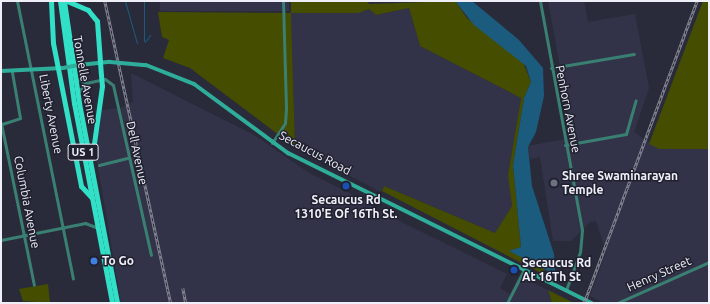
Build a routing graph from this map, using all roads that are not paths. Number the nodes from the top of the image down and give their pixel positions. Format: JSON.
{"nodes":[{"id":1,"x":17,"y":1,"type":"edge"},
{"id":2,"x":50,"y":1,"type":"edge"},
{"id":3,"x":60,"y":1,"type":"edge"},
{"id":4,"x":66,"y":1,"type":"edge"},
{"id":5,"x":283,"y":1,"type":"edge"},
{"id":6,"x":540,"y":1,"type":"edge"},
{"id":7,"x":634,"y":54,"type":"dead end"},
{"id":8,"x":101,"y":62,"type":"junction"},
{"id":9,"x":60,"y":68,"type":"junction"},
{"id":10,"x":551,"y":68,"type":"junction"},
{"id":11,"x":33,"y":70,"type":"junction"},
{"id":12,"x":1,"y":71,"type":"edge"},
{"id":13,"x":12,"y":72,"type":"junction"},
{"id":14,"x":75,"y":78,"type":"junction"},
{"id":15,"x":86,"y":83,"type":"junction"},
{"id":16,"x":78,"y":96,"type":"junction"},
{"id":17,"x":636,"y":100,"type":"dead end"},
{"id":18,"x":1,"y":124,"type":"edge"},
{"id":19,"x":272,"y":142,"type":"junction"},
{"id":20,"x":566,"y":145,"type":"junction"},
{"id":21,"x":128,"y":158,"type":"junction"},
{"id":22,"x":99,"y":164,"type":"dead end"},
{"id":23,"x":92,"y":171,"type":"junction"},
{"id":24,"x":92,"y":199,"type":"junction"},
{"id":25,"x":63,"y":227,"type":"junction"},
{"id":26,"x":98,"y":228,"type":"junction"},
{"id":27,"x":24,"y":235,"type":"junction"},
{"id":28,"x":1,"y":240,"type":"edge"},
{"id":29,"x":151,"y":255,"type":"dead end"},
{"id":30,"x":709,"y":262,"type":"edge"},
{"id":31,"x":524,"y":269,"type":"junction"},
{"id":32,"x":73,"y":278,"type":"dead end"},
{"id":33,"x":34,"y":285,"type":"dead end"},
{"id":34,"x":566,"y":290,"type":"junction"},
{"id":35,"x":112,"y":303,"type":"edge"},
{"id":36,"x":117,"y":303,"type":"edge"},
{"id":37,"x":507,"y":303,"type":"edge"},
{"id":38,"x":592,"y":303,"type":"edge"},
{"id":39,"x":617,"y":303,"type":"edge"}],
"edges":[{"from":1,"to":11,"type":"street","name":"Liberty Avenue"},
{"from":2,"to":9,"type":"highway"},
{"from":3,"to":24,"type":"highway","name":"Tonnelle Avenue","number":"US 1"},
{"from":4,"to":8,"type":"highway"},
{"from":4,"to":14,"type":"highway","name":"Tonnelle Avenue","number":"US 1"},
{"from":5,"to":19,"type":"street"},
{"from":6,"to":10,"type":"street","name":"Penhorn Avenue"},
{"from":7,"to":10,"type":"street"},
{"from":8,"to":9,"type":"main road","name":"Secaucus Road","bridge":true},
{"from":8,"to":19,"type":"main road","name":"Secaucus Road","bridge":true},
{"from":8,"to":23,"type":"highway","bridge":true},
{"from":9,"to":11,"type":"main road","name":"Secaucus Road"},
{"from":9,"to":24,"type":"highway"},
{"from":10,"to":20,"type":"street","name":"Penhorn Avenue"},
{"from":11,"to":13,"type":"main road","name":"Secaucus Road"},
{"from":11,"to":25,"type":"street","name":"Liberty Avenue"},
{"from":12,"to":13,"type":"main road","name":"Secaucus Road"},
{"from":13,"to":18,"type":"street"},
{"from":14,"to":15,"type":"street"},
{"from":14,"to":16,"type":"highway","name":"Tonnelle Avenue","number":"US 1"},
{"from":15,"to":16,"type":"street"},
{"from":15,"to":21,"type":"street","name":"Dell Avenue"},
{"from":16,"to":23,"type":"highway","name":"Tonnelle Avenue","number":"US 1"},
{"from":17,"to":20,"type":"street"},
{"from":18,"to":27,"type":"street","name":"Columbia Avenue"},
{"from":19,"to":31,"type":"main road","name":"Secaucus Road"},
{"from":20,"to":34,"type":"street","name":"Penhorn Avenue"},
{"from":21,"to":22,"type":"street"},
{"from":21,"to":29,"type":"street","name":"Dell Avenue"},
{"from":23,"to":36,"type":"highway","name":"Tonnelle Avenue","number":"US 1"},
{"from":24,"to":26,"type":"highway","name":"Tonnelle Avenue","number":"US 1"},
{"from":25,"to":26,"type":"street"},
{"from":25,"to":27,"type":"street"},
{"from":25,"to":32,"type":"street","name":"Liberty Avenue"},
{"from":26,"to":35,"type":"highway","name":"Tonnelle Avenue","number":"US 1"},
{"from":27,"to":28,"type":"street"},
{"from":27,"to":33,"type":"street","name":"Columbia Avenue"},
{"from":30,"to":39,"type":"street","name":"Henry Street"},
{"from":31,"to":34,"type":"main road","name":"Secaucus Road"},
{"from":31,"to":37,"type":"street"},
{"from":34,"to":38,"type":"main road","name":"Secaucus Road"}]}
